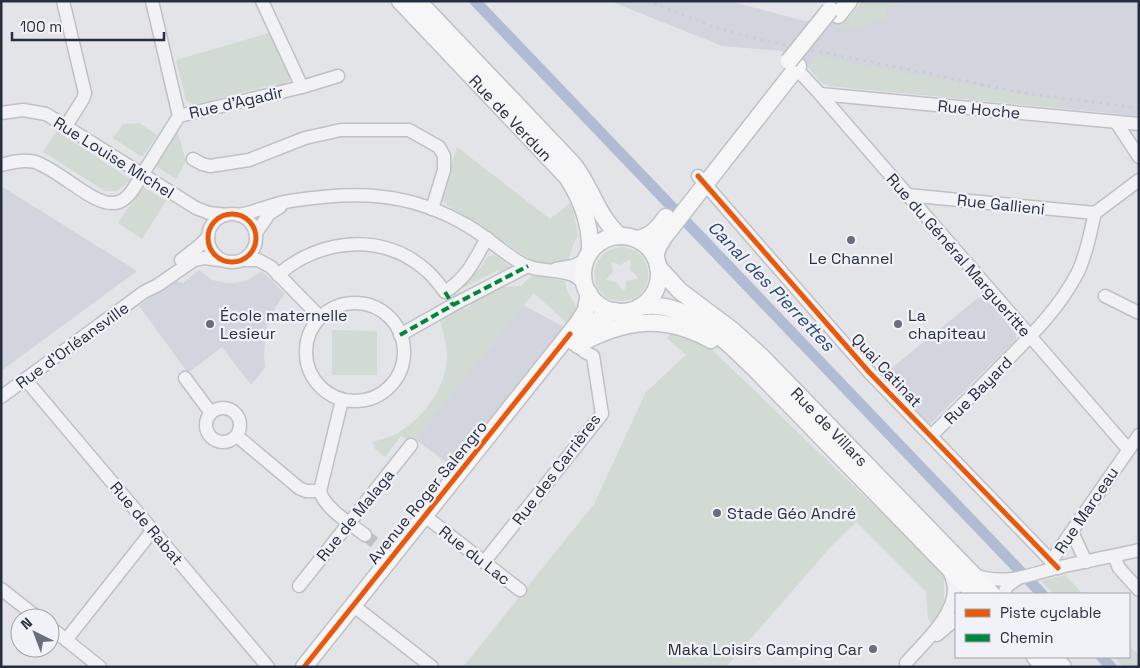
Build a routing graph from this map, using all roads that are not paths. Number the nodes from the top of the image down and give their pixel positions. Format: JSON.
{"nodes":[{"id":1,"x":63,"y":1,"type":"edge"},
{"id":2,"x":152,"y":1,"type":"edge"},
{"id":3,"x":262,"y":1,"type":"edge"},
{"id":4,"x":400,"y":1,"type":"edge"},
{"id":5,"x":418,"y":1,"type":"edge"},
{"id":6,"x":849,"y":1,"type":"edge"},
{"id":7,"x":835,"y":9,"type":"edge"},
{"id":8,"x":793,"y":64,"type":"junction"},
{"id":9,"x":338,"y":76,"type":"dead end"},
{"id":10,"x":302,"y":87,"type":"junction"},
{"id":11,"x":820,"y":94,"type":"junction"},
{"id":12,"x":1,"y":113,"type":"edge"},
{"id":13,"x":179,"y":116,"type":"junction"},
{"id":14,"x":1116,"y":122,"type":"junction"},
{"id":15,"x":1139,"y":124,"type":"edge"},
{"id":16,"x":66,"y":126,"type":"junction"},
{"id":17,"x":1139,"y":157,"type":"edge"},
{"id":18,"x":194,"y":159,"type":"dead end"},
{"id":19,"x":1,"y":164,"type":"edge"},
{"id":20,"x":143,"y":174,"type":"junction"},
{"id":21,"x":1139,"y":180,"type":"edge"},
{"id":22,"x":696,"y":186,"type":"junction"},
{"id":23,"x":907,"y":195,"type":"junction"},
{"id":24,"x":301,"y":200,"type":"junction"},
{"id":25,"x":196,"y":208,"type":"junction"},
{"id":26,"x":432,"y":209,"type":"junction"},
{"id":27,"x":1095,"y":213,"type":"junction"},
{"id":28,"x":232,"y":215,"type":"junction"},
{"id":29,"x":666,"y":226,"type":"junction"},
{"id":30,"x":208,"y":234,"type":"junction"},
{"id":31,"x":620,"y":236,"type":"junction"},
{"id":32,"x":256,"y":237,"type":"junction"},
{"id":33,"x":487,"y":238,"type":"junction"},
{"id":34,"x":637,"y":239,"type":"junction"},
{"id":35,"x":588,"y":256,"type":"junction"},
{"id":36,"x":220,"y":260,"type":"junction"},
{"id":37,"x":243,"y":260,"type":"junction"},
{"id":38,"x":657,"y":262,"type":"junction"},
{"id":39,"x":528,"y":266,"type":"junction"},
{"id":40,"x":544,"y":270,"type":"junction"},
{"id":41,"x":274,"y":271,"type":"junction"},
{"id":42,"x":587,"y":289,"type":"junction"},
{"id":43,"x":144,"y":292,"type":"junction"},
{"id":44,"x":445,"y":292,"type":"junction"},
{"id":45,"x":1106,"y":296,"type":"dead end"},
{"id":46,"x":453,"y":305,"type":"junction"},
{"id":47,"x":639,"y":307,"type":"junction"},
{"id":48,"x":616,"y":311,"type":"junction"},
{"id":49,"x":1139,"y":313,"type":"edge"},
{"id":50,"x":320,"y":317,"type":"junction"},
{"id":51,"x":400,"y":334,"type":"junction"},
{"id":52,"x":1030,"y":338,"type":"junction"},
{"id":53,"x":577,"y":345,"type":"junction"},
{"id":54,"x":562,"y":355,"type":"junction"},
{"id":55,"x":756,"y":370,"type":"junction"},
{"id":56,"x":185,"y":378,"type":"dead end"},
{"id":57,"x":25,"y":379,"type":"junction"},
{"id":58,"x":1,"y":397,"type":"edge"},
{"id":59,"x":342,"y":400,"type":"junction"},
{"id":60,"x":211,"y":413,"type":"junction"},
{"id":61,"x":1139,"y":435,"type":"edge"},
{"id":62,"x":237,"y":436,"type":"junction"},
{"id":63,"x":931,"y":436,"type":"junction"},
{"id":64,"x":412,"y":444,"type":"dead end"},
{"id":65,"x":1128,"y":449,"type":"junction"},
{"id":66,"x":320,"y":492,"type":"junction"},
{"id":67,"x":430,"y":520,"type":"junction"},
{"id":68,"x":349,"y":522,"type":"junction"},
{"id":69,"x":152,"y":530,"type":"junction"},
{"id":70,"x":1072,"y":532,"type":"junction"},
{"id":71,"x":365,"y":535,"type":"tunnel mouth"},
{"id":72,"x":1139,"y":550,"type":"edge"},
{"id":73,"x":391,"y":556,"type":"junction"},
{"id":74,"x":1114,"y":556,"type":"junction"},
{"id":75,"x":484,"y":562,"type":"junction"},
{"id":76,"x":1086,"y":562,"type":"junction"},
{"id":77,"x":1054,"y":564,"type":"junction"},
{"id":78,"x":949,"y":568,"type":"junction"},
{"id":79,"x":1017,"y":579,"type":"junction"},
{"id":80,"x":299,"y":586,"type":"dead end"},
{"id":81,"x":993,"y":586,"type":"edge"},
{"id":82,"x":1,"y":589,"type":"edge"},
{"id":83,"x":520,"y":590,"type":"dead end"},
{"id":84,"x":1139,"y":590,"type":"edge"},
{"id":85,"x":973,"y":593,"type":"edge"},
{"id":86,"x":25,"y":608,"type":"edge"},
{"id":87,"x":360,"y":610,"type":"junction"},
{"id":88,"x":955,"y":620,"type":"edge"},
{"id":89,"x":60,"y":635,"type":"edge"},
{"id":90,"x":66,"y":640,"type":"junction"},
{"id":91,"x":1036,"y":658,"type":"edge"},
{"id":92,"x":1054,"y":658,"type":"edge"},
{"id":93,"x":904,"y":665,"type":"edge"},
{"id":94,"x":100,"y":667,"type":"edge"},
{"id":95,"x":268,"y":667,"type":"edge"},
{"id":96,"x":304,"y":667,"type":"edge"},
{"id":97,"x":314,"y":667,"type":"edge"},
{"id":98,"x":432,"y":667,"type":"edge"},
{"id":99,"x":1045,"y":667,"type":"edge"},
{"id":100,"x":1063,"y":667,"type":"edge"}],
"edges":[{"from":1,"to":16,"type":"street"},
{"from":2,"to":13,"type":"street"},
{"from":3,"to":10,"type":"street","name":"Rue d'Agadir"},
{"from":4,"to":35,"type":"main road","name":"Rue de Verdun"},
{"from":5,"to":31,"type":"main road","name":"Rue de Verdun"},
{"from":6,"to":7,"type":"main road"},
{"from":7,"to":8,"type":"main road","bridge":true},
{"from":8,"to":11,"type":"street","name":"Rue du Général Margueritte"},
{"from":8,"to":22,"type":"main road"},
{"from":9,"to":10,"type":"street","name":"Rue d'Agadir"},
{"from":10,"to":13,"type":"street","name":"Rue d'Agadir"},
{"from":11,"to":14,"type":"street","name":"Rue Hoche"},
{"from":11,"to":23,"type":"street","name":"Rue du Général Margueritte"},
{"from":12,"to":16,"type":"street","name":"Rue Louise Michel"},
{"from":13,"to":20,"type":"street","name":"Rue d'Agadir"},
{"from":14,"to":15,"type":"street","name":"Rue Hoche"},
{"from":14,"to":17,"type":"street"},
{"from":16,"to":20,"type":"street","name":"Rue Louise Michel"},
{"from":18,"to":26,"type":"street"},
{"from":19,"to":20,"type":"street","name":"Rue d'Agadir"},
{"from":20,"to":25,"type":"street","name":"Rue Louise Michel"},
{"from":21,"to":27,"type":"street"},
{"from":22,"to":29,"type":"main road"},
{"from":22,"to":63,"type":"street","name":"Quai Catinat"},
{"from":23,"to":27,"type":"street","name":"Rue Gallieni"},
{"from":23,"to":52,"type":"street","name":"Rue du Général Margueritte"},
{"from":24,"to":26,"type":"street"},
{"from":24,"to":28,"type":"street"},
{"from":24,"to":32,"type":"street"},
{"from":25,"to":28,"type":"street","name":"Rue Louise Michel"},
{"from":25,"to":30,"type":"street","name":"Rue Louise Michel"},
{"from":26,"to":33,"type":"street"},
{"from":27,"to":52,"type":"street","name":"Rue Bayard"},
{"from":28,"to":30,"type":"street"},
{"from":28,"to":32,"type":"street"},
{"from":29,"to":34,"type":"main road"},
{"from":29,"to":38,"type":"main road"},
{"from":30,"to":36,"type":"street"},
{"from":30,"to":43,"type":"street","name":"Rue d'Orléansville"},
{"from":31,"to":34,"type":"main road"},
{"from":31,"to":35,"type":"main road"},
{"from":32,"to":37,"type":"street"},
{"from":32,"to":41,"type":"street"},
{"from":33,"to":39,"type":"street"},
{"from":33,"to":44,"type":"street"},
{"from":34,"to":38,"type":"main road"},
{"from":35,"to":40,"type":"street"},
{"from":35,"to":42,"type":"main road"},
{"from":36,"to":37,"type":"street"},
{"from":36,"to":43,"type":"street","name":"Rue d'Orléansville"},
{"from":37,"to":41,"type":"street"},
{"from":38,"to":47,"type":"main road"},
{"from":38,"to":81,"type":"main road","name":"Rue de Villars"},
{"from":39,"to":40,"type":"street"},
{"from":39,"to":46,"type":"street"},
{"from":40,"to":42,"type":"street"},
{"from":41,"to":44,"type":"street"},
{"from":41,"to":50,"type":"street"},
{"from":42,"to":48,"type":"main road"},
{"from":42,"to":73,"type":"main road","name":"Avenue Roger Salengro"},
{"from":43,"to":57,"type":"street","name":"Rue d'Orléansville"},
{"from":44,"to":46,"type":"street"},
{"from":45,"to":49,"type":"street"},
{"from":46,"to":51,"type":"street"},
{"from":47,"to":48,"type":"main road"},
{"from":47,"to":55,"type":"main road","name":"Rue de Villars"},
{"from":48,"to":54,"type":"main road","name":"Avenue Roger Salengro"},
{"from":50,"to":51,"type":"street"},
{"from":50,"to":59,"type":"street"},
{"from":51,"to":59,"type":"street"},
{"from":52,"to":63,"type":"street","name":"Rue Bayard"},
{"from":52,"to":65,"type":"street","name":"Rue du Général Margueritte"},
{"from":53,"to":54,"type":"main road"},
{"from":53,"to":55,"type":"main road"},
{"from":53,"to":75,"type":"street","name":"Rue des Carrières"},
{"from":54,"to":67,"type":"main road","name":"Avenue Roger Salengro"},
{"from":55,"to":78,"type":"main road","name":"Rue de Villars"},
{"from":56,"to":60,"type":"street"},
{"from":57,"to":58,"type":"street","name":"Rue d'Orléansville"},
{"from":57,"to":69,"type":"street","name":"Rue de Rabat"},
{"from":59,"to":66,"type":"street"},
{"from":60,"to":62,"type":"street"},
{"from":60,"to":62,"type":"street"},
{"from":61,"to":65,"type":"street","name":"Rue Marceau"},
{"from":62,"to":66,"type":"street"},
{"from":63,"to":77,"type":"street","name":"Quai Catinat"},
{"from":64,"to":68,"type":"street","name":"Rue de Malaga"},
{"from":65,"to":70,"type":"street","name":"Rue Marceau"},
{"from":66,"to":68,"type":"street"},
{"from":67,"to":73,"type":"main road","name":"Avenue Roger Salengro"},
{"from":67,"to":75,"type":"street","name":"Rue du Lac"},
{"from":68,"to":71,"type":"street"},
{"from":68,"to":80,"type":"street","name":"Rue de Malaga"},
{"from":69,"to":90,"type":"street"},
{"from":69,"to":95,"type":"street","name":"Rue de Rabat"},
{"from":70,"to":76,"type":"street"},
{"from":70,"to":77,"type":"street","name":"Rue Marceau"},
{"from":72,"to":74,"type":"street"},
{"from":73,"to":87,"type":"main road","name":"Avenue Roger Salengro"},
{"from":73,"to":96,"type":"main road","name":"Avenue Roger Salengro"},
{"from":74,"to":76,"type":"street"},
{"from":74,"to":84,"type":"street"},
{"from":75,"to":83,"type":"street","name":"Rue du Lac"},
{"from":76,"to":77,"type":"street"},
{"from":77,"to":79,"type":"street"},
{"from":78,"to":85,"type":"main road","name":"Rue de Villars"},
{"from":78,"to":93,"type":"street"},
{"from":79,"to":81,"type":"street"},
{"from":79,"to":81,"type":"street"},
{"from":82,"to":86,"type":"street"},
{"from":87,"to":97,"type":"main road","name":"Avenue Roger Salengro"},
{"from":87,"to":98,"type":"street"},
{"from":88,"to":93,"type":"street"},
{"from":89,"to":90,"type":"street"},
{"from":90,"to":94,"type":"street"},
{"from":91,"to":99,"type":"main road"},
{"from":92,"to":100,"type":"main road"}]}
